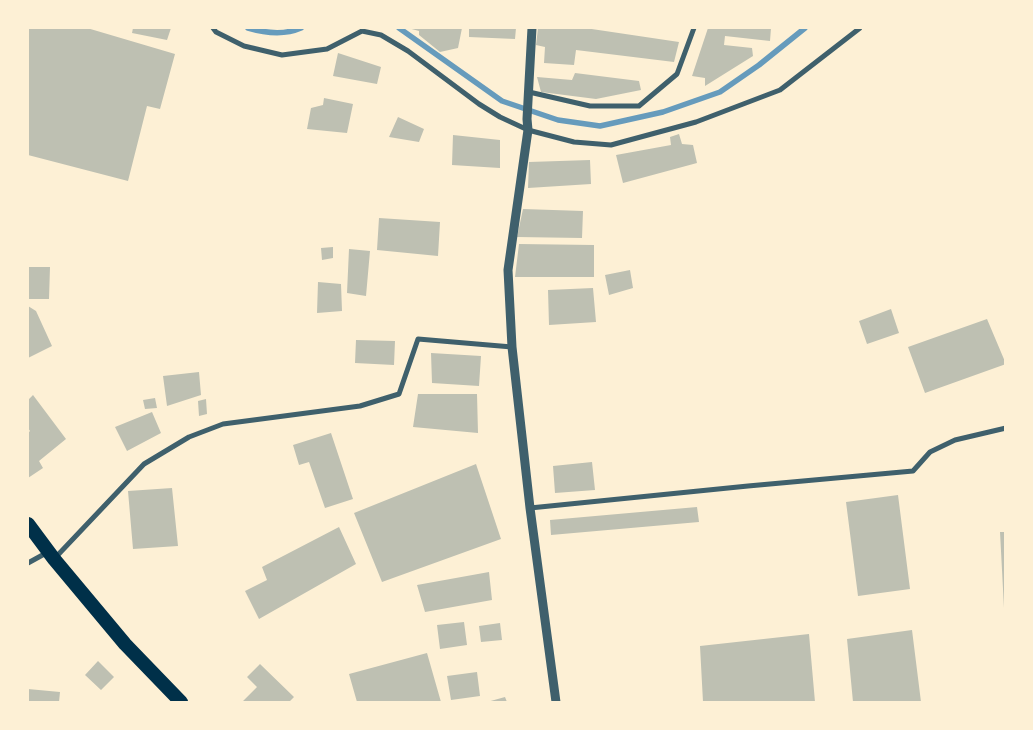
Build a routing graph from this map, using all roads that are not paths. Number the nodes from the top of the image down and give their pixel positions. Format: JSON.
{"nodes":[{"id":1,"x":213,"y":28,"type":"edge"},
{"id":2,"x":532,"y":28,"type":"edge"},
{"id":3,"x":694,"y":28,"type":"edge"},
{"id":4,"x":860,"y":28,"type":"edge"},
{"id":5,"x":528,"y":95,"type":"junction"},
{"id":6,"x":528,"y":130,"type":"junction"},
{"id":7,"x":512,"y":347,"type":"junction"},
{"id":8,"x":1006,"y":428,"type":"edge"},
{"id":9,"x":530,"y":508,"type":"junction"},
{"id":10,"x":28,"y":524,"type":"edge"},
{"id":11,"x":51,"y":555,"type":"junction"},
{"id":12,"x":28,"y":563,"type":"edge"},
{"id":13,"x":181,"y":702,"type":"edge"},
{"id":14,"x":556,"y":702,"type":"edge"}],
"edges":[{"from":1,"to":6,"type":"street"},
{"from":2,"to":5,"type":"street"},
{"from":3,"to":5,"type":"street"},
{"from":4,"to":6,"type":"street"},
{"from":5,"to":6,"type":"street"},
{"from":6,"to":7,"type":"street"},
{"from":7,"to":9,"type":"street"},
{"from":7,"to":11,"type":"street"},
{"from":8,"to":9,"type":"street"},
{"from":9,"to":14,"type":"street"},
{"from":10,"to":11,"type":"highway"},
{"from":11,"to":12,"type":"street"},
{"from":11,"to":13,"type":"highway"}]}
